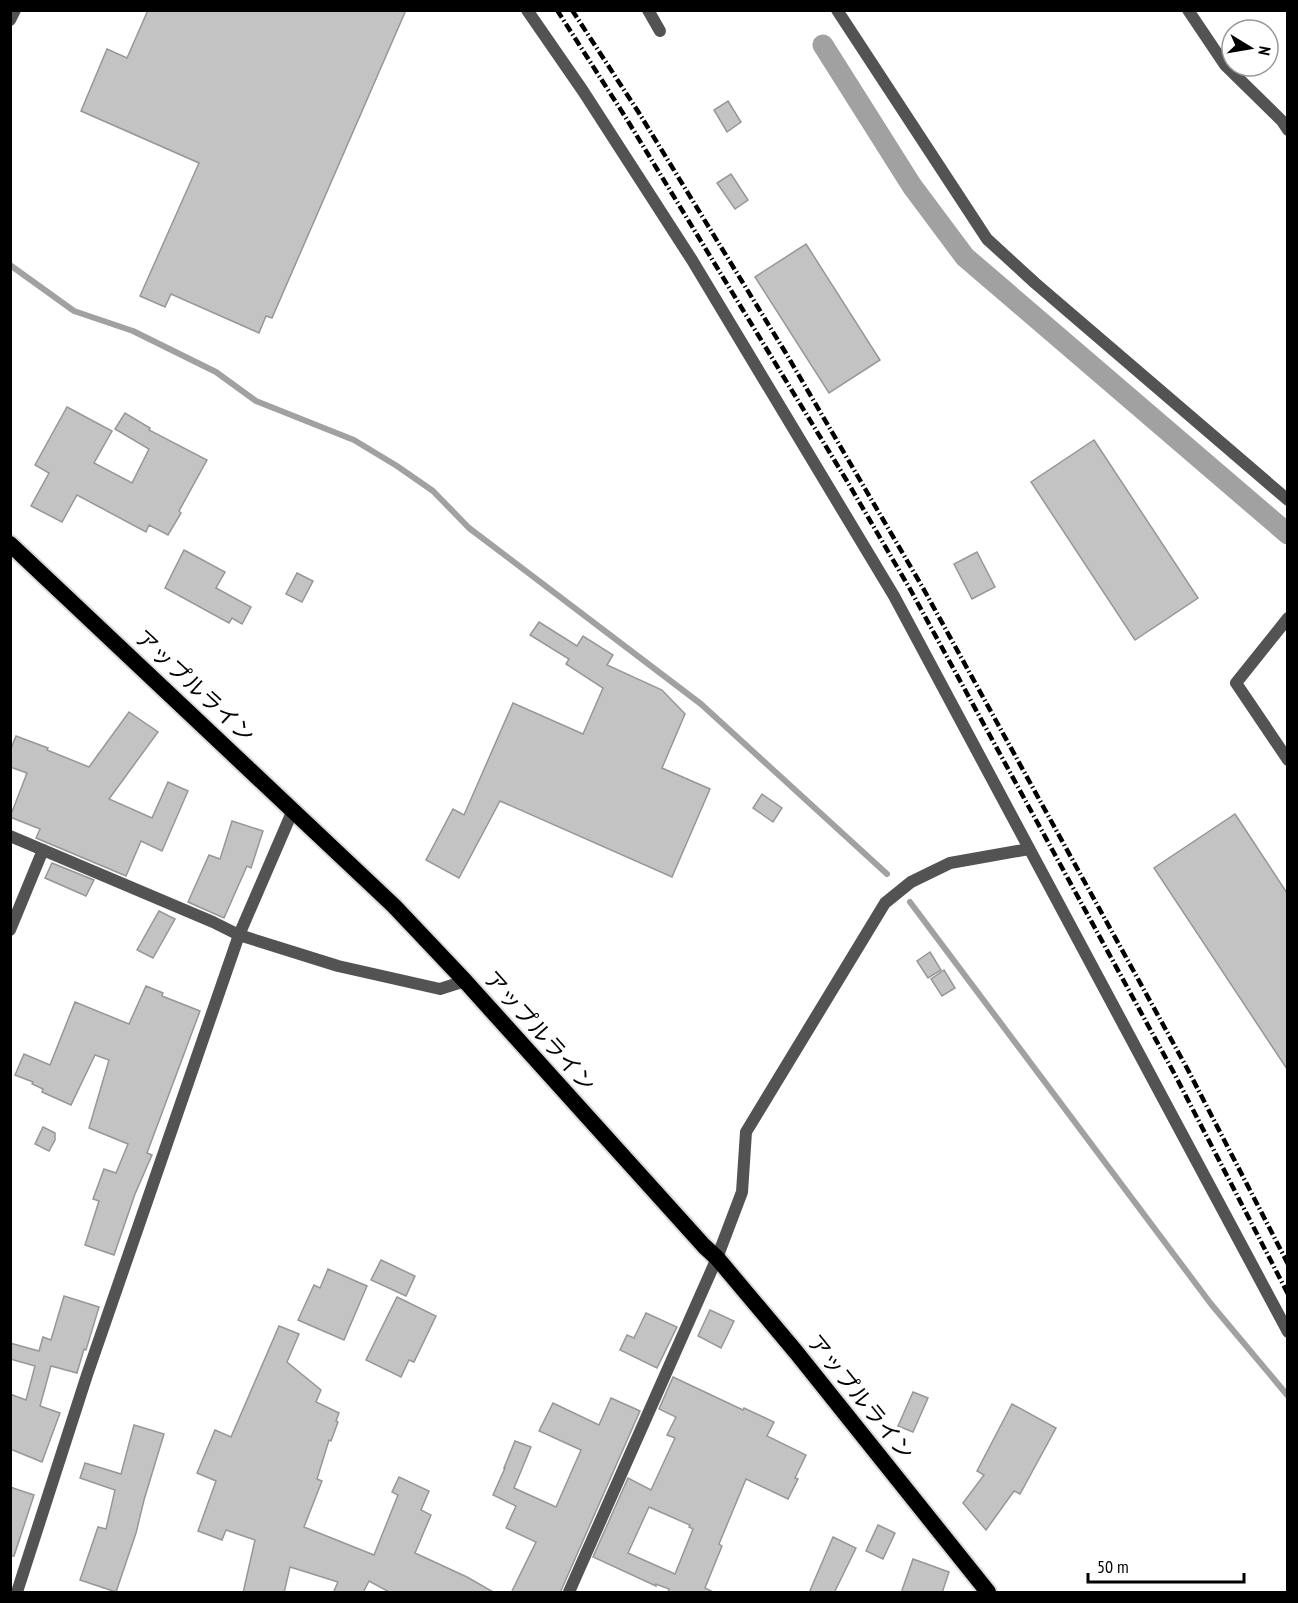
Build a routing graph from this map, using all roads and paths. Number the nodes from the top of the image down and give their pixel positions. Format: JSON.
{"nodes":[{"id":1,"x":15,"y":10,"type":"edge"},
{"id":2,"x":527,"y":10,"type":"edge"},
{"id":3,"x":648,"y":10,"type":"edge"},
{"id":4,"x":837,"y":10,"type":"edge"},
{"id":5,"x":1188,"y":10,"type":"edge"},
{"id":6,"x":10,"y":20,"type":"edge"},
{"id":7,"x":660,"y":31,"type":"dead end"},
{"id":8,"x":1287,"y":130,"type":"edge"},
{"id":9,"x":1287,"y":500,"type":"edge"},
{"id":10,"x":10,"y":544,"type":"edge"},
{"id":11,"x":1287,"y":618,"type":"edge"},
{"id":12,"x":1287,"y":760,"type":"edge"},
{"id":13,"x":294,"y":810,"type":"junction"},
{"id":14,"x":10,"y":836,"type":"edge"},
{"id":15,"x":1029,"y":849,"type":"junction"},
{"id":16,"x":43,"y":850,"type":"junction"},
{"id":17,"x":10,"y":930,"type":"edge"},
{"id":18,"x":239,"y":935,"type":"junction"},
{"id":19,"x":465,"y":981,"type":"junction"},
{"id":20,"x":717,"y":1258,"type":"junction"},
{"id":21,"x":1287,"y":1332,"type":"edge"},
{"id":22,"x":17,"y":1593,"type":"edge"},
{"id":23,"x":569,"y":1593,"type":"edge"},
{"id":24,"x":988,"y":1593,"type":"edge"}],
"edges":[{"from":1,"to":6,"type":"street"},
{"from":2,"to":15,"type":"street"},
{"from":3,"to":7,"type":"street"},
{"from":4,"to":9,"type":"street"},
{"from":5,"to":8,"type":"street"},
{"from":10,"to":13,"type":"highway","name":"アップルライン"},
{"from":11,"to":12,"type":"street"},
{"from":13,"to":18,"type":"street"},
{"from":13,"to":19,"type":"highway","name":"アップルライン"},
{"from":14,"to":16,"type":"street"},
{"from":15,"to":20,"type":"street"},
{"from":15,"to":21,"type":"street"},
{"from":16,"to":17,"type":"street"},
{"from":16,"to":18,"type":"street"},
{"from":18,"to":19,"type":"street"},
{"from":18,"to":22,"type":"street"},
{"from":19,"to":20,"type":"highway","name":"アップルライン"},
{"from":20,"to":23,"type":"street"},
{"from":20,"to":24,"type":"highway","name":"アップルライン"}]}
